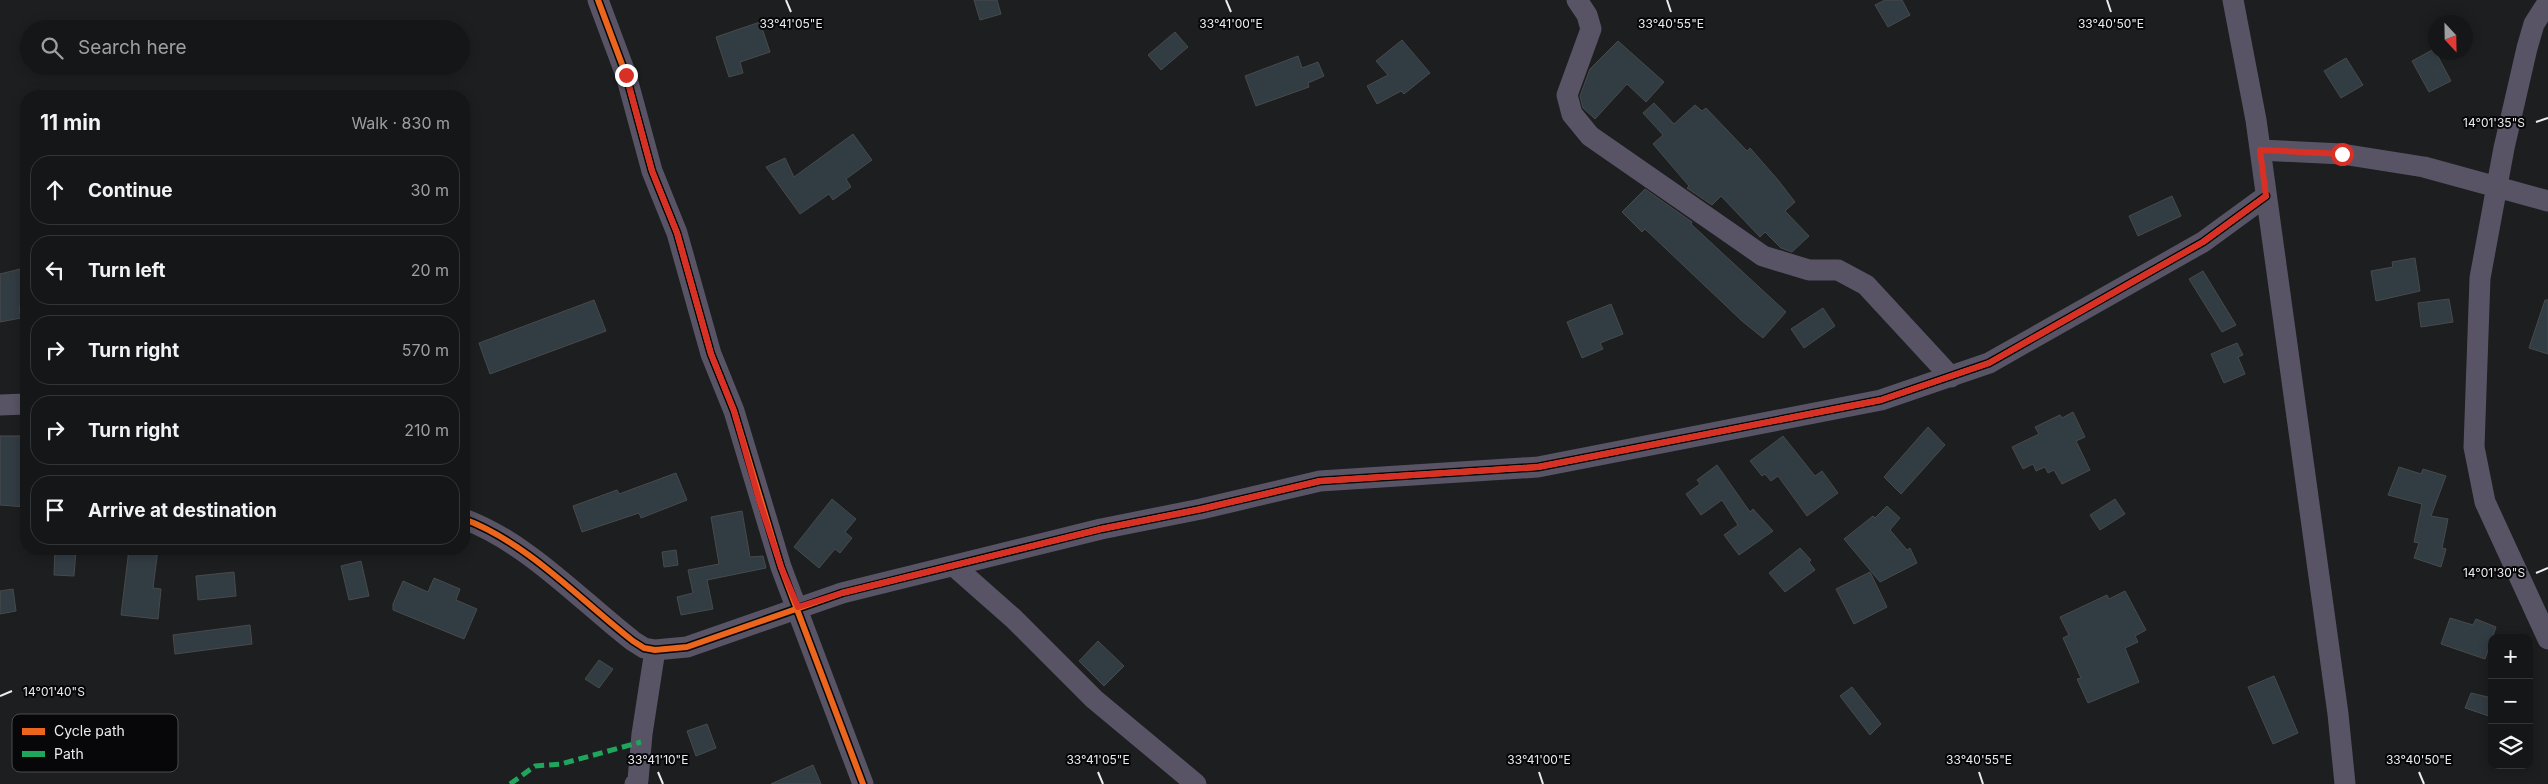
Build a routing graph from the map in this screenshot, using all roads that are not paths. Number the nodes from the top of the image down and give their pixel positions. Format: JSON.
{"nodes":[{"id":1,"x":598,"y":0,"type":"edge"},
{"id":2,"x":1576,"y":0,"type":"edge"},
{"id":3,"x":2234,"y":0,"type":"edge"},
{"id":4,"x":2548,"y":2,"type":"edge"},
{"id":5,"x":2260,"y":150,"type":"junction"},
{"id":6,"x":2497,"y":187,"type":"junction"},
{"id":7,"x":2266,"y":196,"type":"junction"},
{"id":8,"x":2548,"y":202,"type":"edge"},
{"id":9,"x":1951,"y":377,"type":"junction"},
{"id":10,"x":20,"y":404,"type":"edge"},
{"id":11,"x":0,"y":405,"type":"edge"},
{"id":12,"x":470,"y":521,"type":"edge"},
{"id":13,"x":954,"y":566,"type":"junction"},
{"id":14,"x":798,"y":607,"type":"junction"},
{"id":15,"x":2548,"y":639,"type":"edge"},
{"id":16,"x":656,"y":650,"type":"junction"},
{"id":17,"x":635,"y":784,"type":"edge"},
{"id":18,"x":863,"y":784,"type":"edge"},
{"id":19,"x":1196,"y":784,"type":"edge"},
{"id":20,"x":2345,"y":784,"type":"edge"}],
"edges":[{"from":1,"to":14,"type":"street"},
{"from":2,"to":9,"type":"street"},
{"from":3,"to":5,"type":"street"},
{"from":4,"to":6,"type":"street"},
{"from":5,"to":6,"type":"street"},
{"from":5,"to":7,"type":"street"},
{"from":6,"to":8,"type":"street"},
{"from":6,"to":15,"type":"street"},
{"from":7,"to":9,"type":"street"},
{"from":7,"to":20,"type":"street"},
{"from":9,"to":13,"type":"street"},
{"from":10,"to":11,"type":"street"},
{"from":12,"to":16,"type":"street"},
{"from":13,"to":14,"type":"street"},
{"from":13,"to":19,"type":"street"},
{"from":14,"to":16,"type":"street"},
{"from":14,"to":18,"type":"street"},
{"from":16,"to":17,"type":"street"}]}
